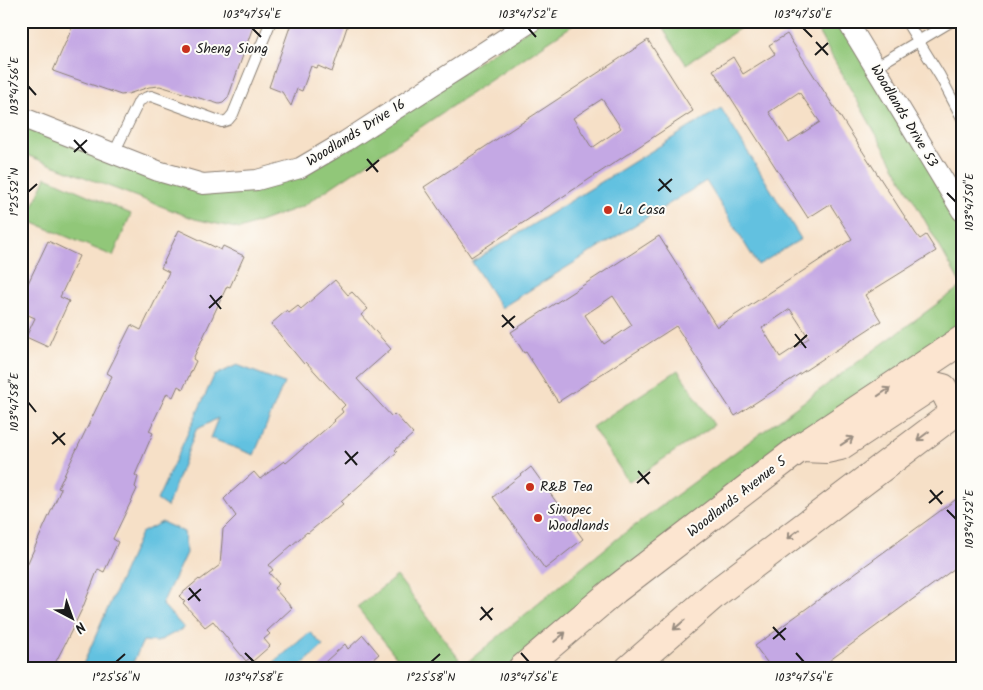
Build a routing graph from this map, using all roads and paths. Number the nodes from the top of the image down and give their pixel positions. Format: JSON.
{"nodes":[{"id":1,"x":271,"y":21,"type":"edge"},
{"id":2,"x":532,"y":21,"type":"edge"},
{"id":3,"x":846,"y":21,"type":"edge"},
{"id":4,"x":906,"y":21,"type":"edge"},
{"id":5,"x":952,"y":21,"type":"edge"},
{"id":6,"x":919,"y":41,"type":"junction"},
{"id":7,"x":875,"y":67,"type":"junction"},
{"id":8,"x":21,"y":117,"type":"edge"},
{"id":9,"x":962,"y":118,"type":"edge"},
{"id":10,"x":114,"y":153,"type":"junction"},
{"id":11,"x":962,"y":211,"type":"edge"},
{"id":12,"x":962,"y":340,"type":"edge"},
{"id":13,"x":958,"y":409,"type":"edge"},
{"id":14,"x":800,"y":448,"type":"junction"},
{"id":15,"x":522,"y":669,"type":"edge"},
{"id":16,"x":630,"y":669,"type":"edge"}],
"edges":[{"from":1,"to":10,"type":"lane"},
{"from":2,"to":10,"type":"street","name":"Woodlands Drive 16"},
{"from":3,"to":7,"type":"street","name":"Woodlands Drive 53"},
{"from":4,"to":6,"type":"lane"},
{"from":5,"to":6,"type":"lane"},
{"from":6,"to":7,"type":"lane"},
{"from":6,"to":9,"type":"lane"},
{"from":7,"to":11,"type":"street","name":"Woodlands Drive 53"},
{"from":8,"to":10,"type":"street","name":"Woodlands Drive 16"},
{"from":14,"to":12,"type":"main road","name":"Woodlands Avenue 5","one_way":true},
{"from":14,"to":13,"type":"main road","one_way":true},
{"from":13,"to":16,"type":"main road","one_way":true},
{"from":15,"to":14,"type":"main road","name":"Woodlands Avenue 5","one_way":true}]}
